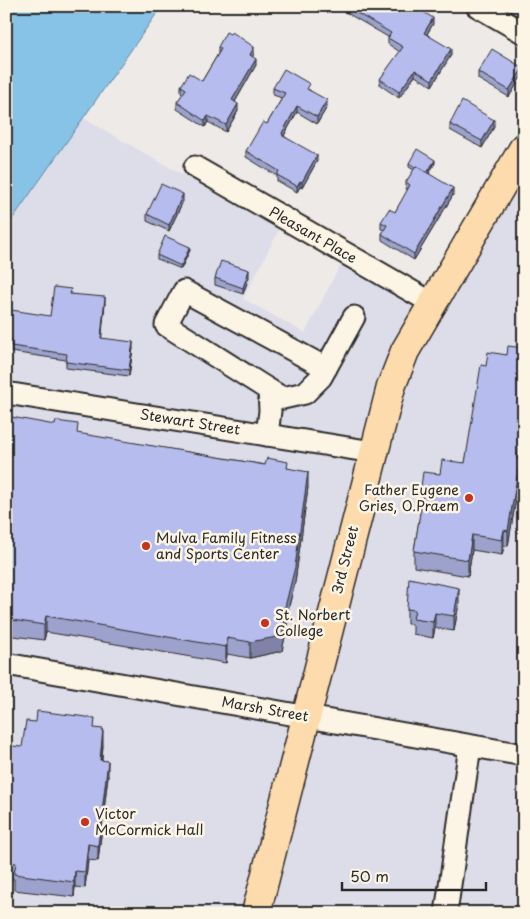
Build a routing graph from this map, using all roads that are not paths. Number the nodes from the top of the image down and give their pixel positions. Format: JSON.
{"nodes":[{"id":1,"x":477,"y":6,"type":"edge"},
{"id":2,"x":524,"y":33,"type":"edge"},
{"id":3,"x":524,"y":147,"type":"edge"},
{"id":4,"x":195,"y":167,"type":"dead end"},
{"id":5,"x":432,"y":303,"type":"junction"},
{"id":6,"x":354,"y":317,"type":"dead end"},
{"id":7,"x":326,"y":368,"type":"junction"},
{"id":8,"x":270,"y":390,"type":"junction"},
{"id":9,"x":6,"y":393,"type":"edge"},
{"id":10,"x":267,"y":435,"type":"junction"},
{"id":11,"x":373,"y":452,"type":"junction"},
{"id":12,"x":6,"y":664,"type":"edge"},
{"id":13,"x":306,"y":716,"type":"junction"},
{"id":14,"x":470,"y":746,"type":"junction"},
{"id":15,"x":524,"y":755,"type":"edge"},
{"id":16,"x":256,"y":913,"type":"edge"},
{"id":17,"x":446,"y":913,"type":"edge"}],
"edges":[{"from":1,"to":2,"type":"street"},
{"from":3,"to":5,"type":"main road","name":"3rd Street"},
{"from":4,"to":5,"type":"street","name":"Pleasant Place"},
{"from":5,"to":11,"type":"main road","name":"3rd Street"},
{"from":6,"to":7,"type":"street"},
{"from":7,"to":8,"type":"street"},
{"from":7,"to":8,"type":"street"},
{"from":8,"to":10,"type":"street"},
{"from":9,"to":10,"type":"street","name":"Stewart Street"},
{"from":10,"to":11,"type":"street","name":"Stewart Street"},
{"from":11,"to":13,"type":"main road","name":"3rd Street"},
{"from":12,"to":13,"type":"street","name":"Marsh Street"},
{"from":13,"to":14,"type":"street","name":"Marsh Street"},
{"from":13,"to":16,"type":"main road","name":"3rd Street"},
{"from":14,"to":15,"type":"street","name":"Marsh Street"},
{"from":14,"to":17,"type":"street"}]}
